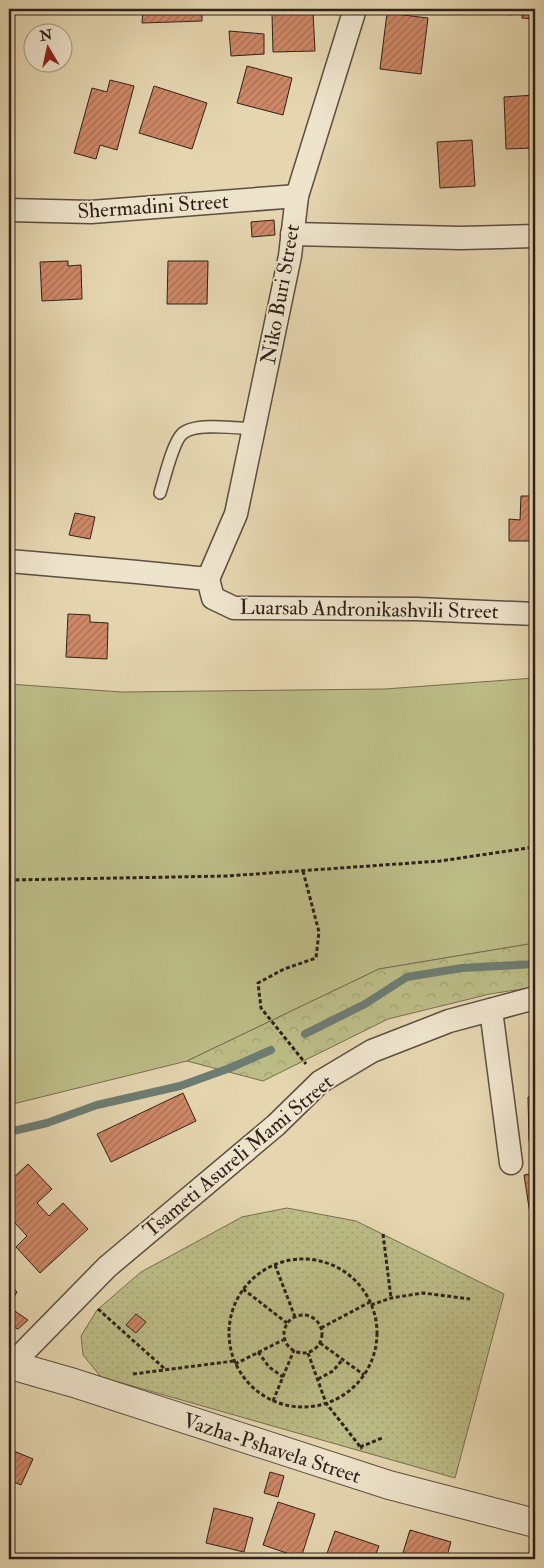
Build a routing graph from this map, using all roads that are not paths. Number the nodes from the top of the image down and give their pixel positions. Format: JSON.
{"nodes":[{"id":1,"x":355,"y":9,"type":"edge"},
{"id":2,"x":297,"y":196,"type":"junction"},
{"id":3,"x":9,"y":210,"type":"edge"},
{"id":4,"x":292,"y":234,"type":"junction"},
{"id":5,"x":535,"y":236,"type":"edge"},
{"id":6,"x":254,"y":429,"type":"junction"},
{"id":7,"x":160,"y":493,"type":"dead end"},
{"id":8,"x":9,"y":562,"type":"edge"},
{"id":9,"x":208,"y":579,"type":"junction"},
{"id":10,"x":535,"y":614,"type":"edge"},
{"id":11,"x":535,"y":998,"type":"edge"},
{"id":12,"x":491,"y":1010,"type":"junction"},
{"id":13,"x":512,"y":1163,"type":"dead end"},
{"id":14,"x":10,"y":1364,"type":"edge"},
{"id":15,"x":535,"y":1523,"type":"edge"}],
"edges":[{"from":1,"to":2,"type":"street","name":"Niko Buri Street"},
{"from":2,"to":3,"type":"street","name":"Shermadini Street"},
{"from":2,"to":4,"type":"street","name":"Niko Buri Street"},
{"from":4,"to":5,"type":"street"},
{"from":4,"to":6,"type":"street","name":"Niko Buri Street"},
{"from":6,"to":7,"type":"lane"},
{"from":6,"to":9,"type":"street","name":"Niko Buri Street"},
{"from":8,"to":9,"type":"street"},
{"from":9,"to":10,"type":"street","name":"Luarsab Andronikashvili Street"},
{"from":11,"to":12,"type":"street","name":"Tsameti Asureli Mami Street"},
{"from":12,"to":13,"type":"street"},
{"from":12,"to":14,"type":"street","name":"Tsameti Asureli Mami Street"},
{"from":14,"to":15,"type":"street","name":"Vazha-Pshavela Street"}]}
